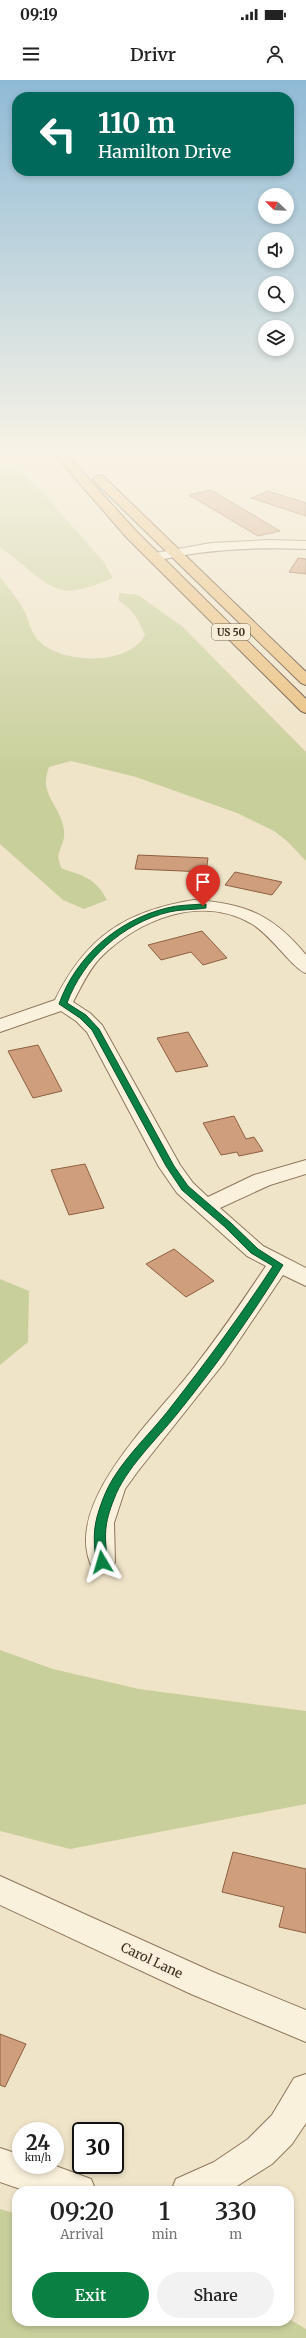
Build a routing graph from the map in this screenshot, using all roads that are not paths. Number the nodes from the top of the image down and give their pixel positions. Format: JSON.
{"nodes":[{"id":1,"x":158,"y":560,"type":"edge"},
{"id":2,"x":185,"y":560,"type":"edge"},
{"id":3,"x":306,"y":680,"type":"edge"},
{"id":4,"x":306,"y":708,"type":"edge"},
{"id":5,"x":306,"y":967,"type":"edge"},
{"id":6,"x":63,"y":1004,"type":"junction"},
{"id":7,"x":0,"y":1026,"type":"edge"},
{"id":8,"x":306,"y":1167,"type":"edge"},
{"id":9,"x":206,"y":1206,"type":"junction"},
{"id":10,"x":278,"y":1265,"type":"junction"},
{"id":11,"x":306,"y":1278,"type":"edge"},
{"id":12,"x":102,"y":1562,"type":"dead end"},
{"id":13,"x":0,"y":1890,"type":"edge"},
{"id":14,"x":306,"y":2026,"type":"edge"},
{"id":15,"x":306,"y":2090,"type":"edge"},
{"id":16,"x":0,"y":2165,"type":"edge"},
{"id":17,"x":64,"y":2186,"type":"edge"},
{"id":18,"x":201,"y":2186,"type":"edge"}],
"edges":[{"from":1,"to":4,"type":"highway","number":"US 50"},
{"from":2,"to":3,"type":"highway","number":"US 50"},
{"from":5,"to":6,"type":"street"},
{"from":6,"to":7,"type":"street"},
{"from":6,"to":9,"type":"street"},
{"from":8,"to":9,"type":"street"},
{"from":9,"to":10,"type":"street"},
{"from":10,"to":11,"type":"street"},
{"from":10,"to":12,"type":"street"},
{"from":13,"to":14,"type":"street","name":"Carol Lane"},
{"from":15,"to":18,"type":"street"},
{"from":16,"to":17,"type":"street"}]}
